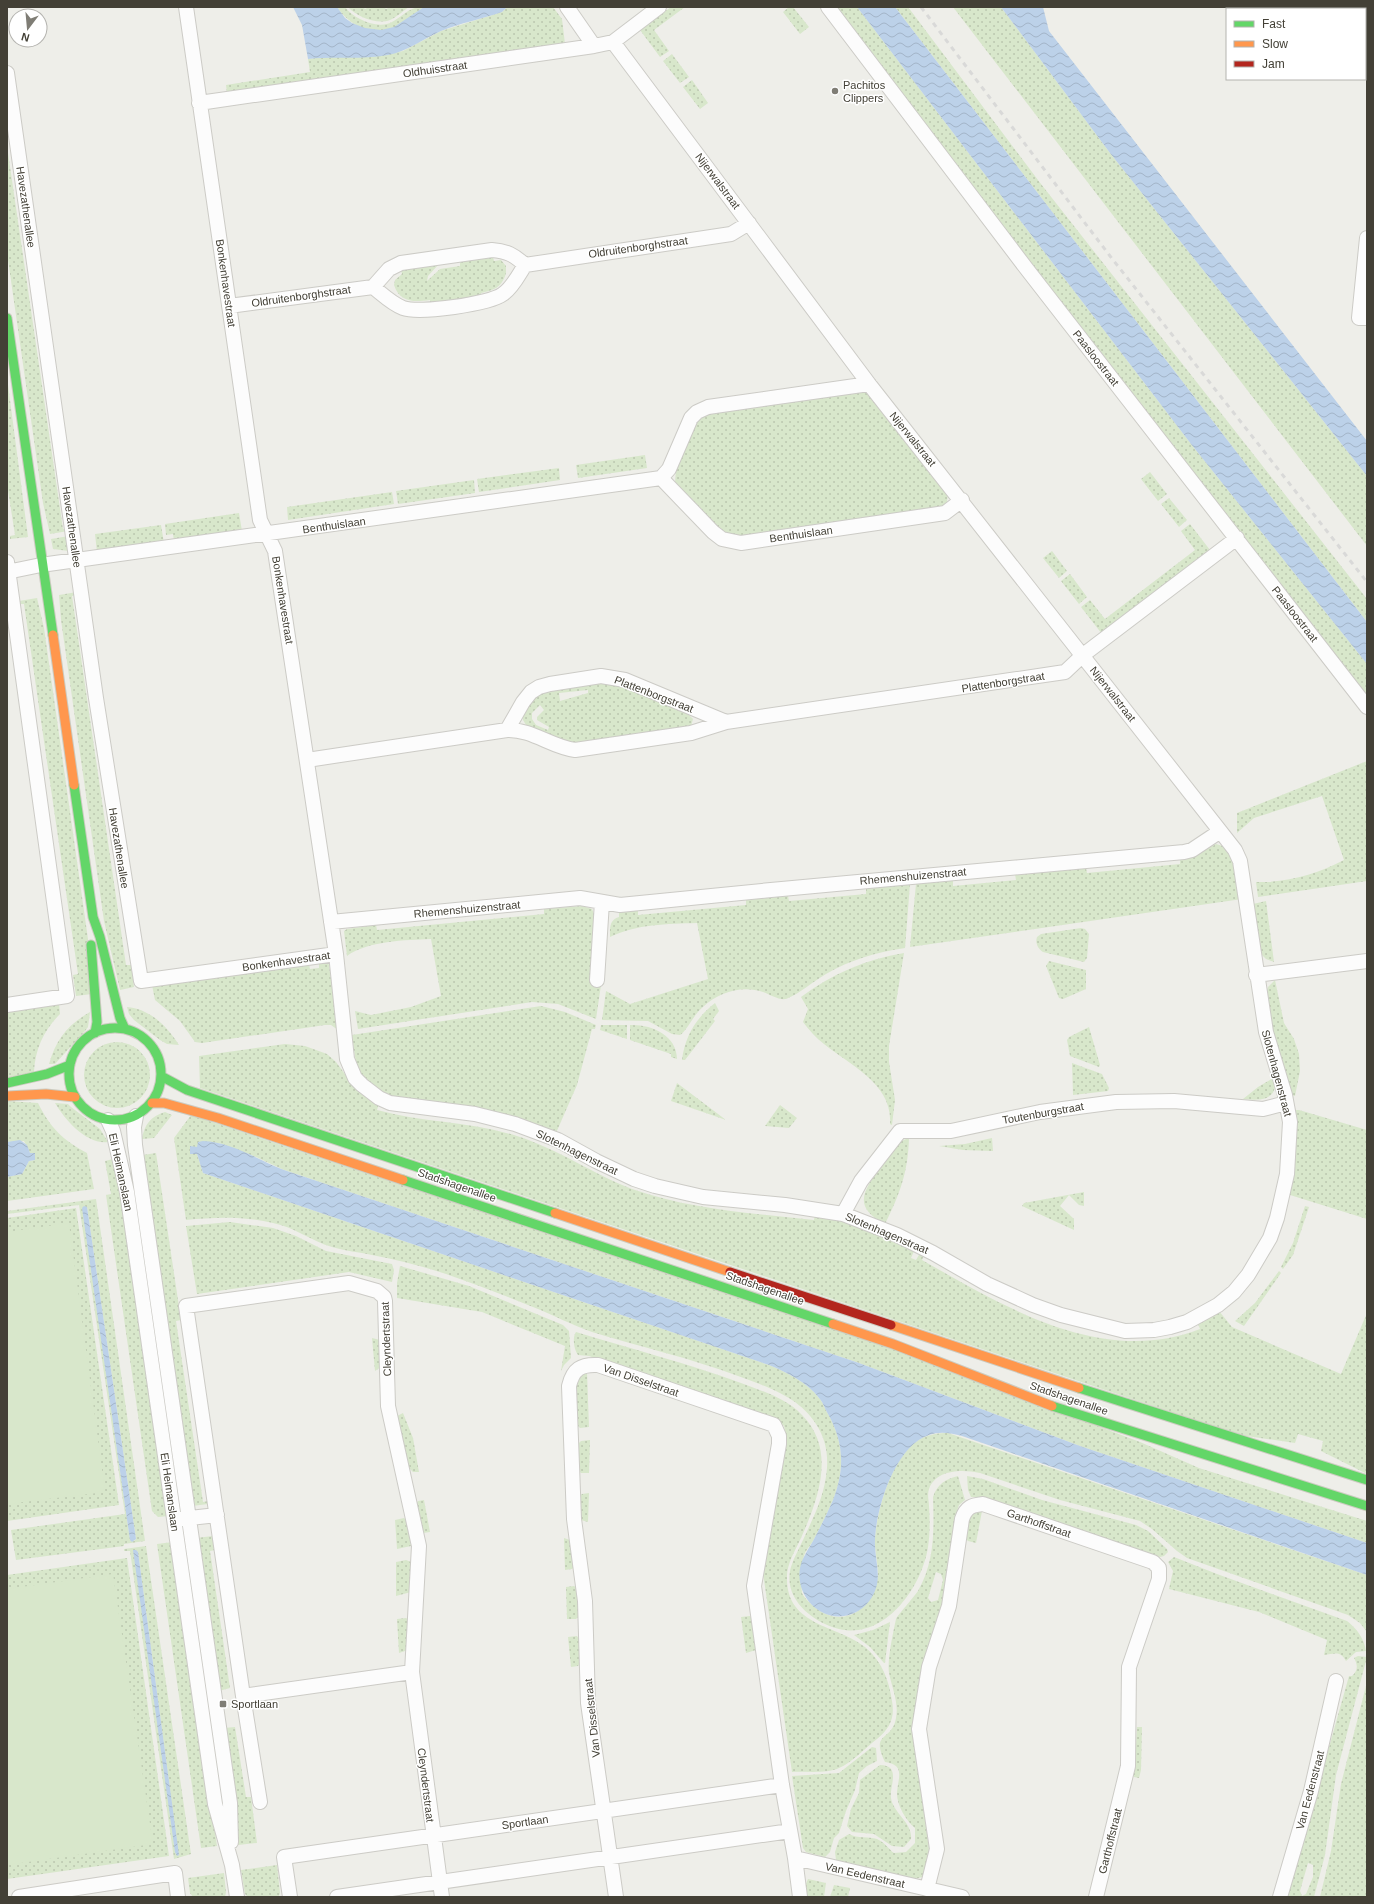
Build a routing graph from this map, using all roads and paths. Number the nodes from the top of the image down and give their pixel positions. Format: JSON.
{"nodes":[{"id":1,"x":186,"y":7,"type":"edge"},
{"id":2,"x":567,"y":7,"type":"edge"},
{"id":3,"x":659,"y":7,"type":"edge"},
{"id":4,"x":828,"y":7,"type":"edge"},
{"id":5,"x":613,"y":42,"type":"junction"},
{"id":6,"x":594,"y":46,"type":"junction"},
{"id":7,"x":7,"y":73,"type":"edge"},
{"id":8,"x":199,"y":103,"type":"junction"},
{"id":9,"x":749,"y":223,"type":"junction"},
{"id":10,"x":1367,"y":238,"type":"edge"},
{"id":11,"x":525,"y":265,"type":"junction"},
{"id":12,"x":373,"y":287,"type":"junction"},
{"id":13,"x":229,"y":306,"type":"junction"},
{"id":14,"x":7,"y":318,"type":"edge"},
{"id":15,"x":1367,"y":318,"type":"edge"},
{"id":16,"x":869,"y":384,"type":"junction"},
{"id":17,"x":661,"y":478,"type":"junction"},
{"id":18,"x":962,"y":500,"type":"junction"},
{"id":19,"x":268,"y":534,"type":"junction"},
{"id":20,"x":1237,"y":538,"type":"junction"},
{"id":21,"x":76,"y":560,"type":"junction"},
{"id":22,"x":41,"y":565,"type":"junction"},
{"id":23,"x":7,"y":569,"type":"edge"},
{"id":24,"x":1083,"y":656,"type":"junction"},
{"id":25,"x":1367,"y":707,"type":"edge"},
{"id":26,"x":726,"y":722,"type":"junction"},
{"id":27,"x":507,"y":730,"type":"junction"},
{"id":28,"x":307,"y":760,"type":"junction"},
{"id":29,"x":1219,"y":832,"type":"junction"},
{"id":30,"x":602,"y":902,"type":"junction"},
{"id":31,"x":93,"y":917,"type":"junction"},
{"id":32,"x":331,"y":922,"type":"junction"},
{"id":33,"x":336,"y":954,"type":"junction"},
{"id":34,"x":1367,"y":961,"type":"edge"},
{"id":35,"x":1256,"y":975,"type":"junction"},
{"id":36,"x":597,"y":980,"type":"dead end"},
{"id":37,"x":140,"y":981,"type":"joint"},
{"id":38,"x":7,"y":1005,"type":"edge"},
{"id":39,"x":125,"y":1029,"type":"junction"},
{"id":40,"x":95,"y":1033,"type":"junction"},
{"id":41,"x":70,"y":1065,"type":"junction"},
{"id":42,"x":161,"y":1076,"type":"junction"},
{"id":43,"x":7,"y":1083,"type":"edge"},
{"id":44,"x":7,"y":1096,"type":"edge"},
{"id":45,"x":75,"y":1097,"type":"junction"},
{"id":46,"x":152,"y":1103,"type":"junction"},
{"id":47,"x":1286,"y":1103,"type":"junction"},
{"id":48,"x":136,"y":1116,"type":"junction"},
{"id":49,"x":108,"y":1120,"type":"junction"},
{"id":50,"x":843,"y":1214,"type":"junction"},
{"id":51,"x":1367,"y":1480,"type":"edge"},
{"id":52,"x":1367,"y":1506,"type":"edge"},
{"id":53,"x":217,"y":1515,"type":"junction"},
{"id":54,"x":189,"y":1518,"type":"junction"},
{"id":55,"x":174,"y":1520,"type":"junction"},
{"id":56,"x":412,"y":1672,"type":"junction"},
{"id":57,"x":1336,"y":1681,"type":"dead end"},
{"id":58,"x":243,"y":1696,"type":"junction"},
{"id":59,"x":782,"y":1785,"type":"junction"},
{"id":60,"x":260,"y":1802,"type":"dead end"},
{"id":61,"x":604,"y":1811,"type":"junction"},
{"id":62,"x":790,"y":1831,"type":"junction"},
{"id":63,"x":432,"y":1835,"type":"junction"},
{"id":64,"x":610,"y":1857,"type":"junction"},
{"id":65,"x":795,"y":1858,"type":"junction"},
{"id":66,"x":232,"y":1865,"type":"junction"},
{"id":67,"x":439,"y":1882,"type":"junction"},
{"id":68,"x":927,"y":1889,"type":"junction"},
{"id":69,"x":26,"y":1897,"type":"edge"},
{"id":70,"x":178,"y":1897,"type":"edge"},
{"id":71,"x":237,"y":1897,"type":"edge"},
{"id":72,"x":290,"y":1897,"type":"edge"},
{"id":73,"x":337,"y":1897,"type":"edge"},
{"id":74,"x":442,"y":1897,"type":"edge"},
{"id":75,"x":616,"y":1897,"type":"edge"},
{"id":76,"x":800,"y":1897,"type":"edge"},
{"id":77,"x":962,"y":1897,"type":"edge"},
{"id":78,"x":1096,"y":1897,"type":"edge"},
{"id":79,"x":1280,"y":1897,"type":"edge"}],
"edges":[{"from":1,"to":8,"type":"street","name":"Bonkenhavestraat"},
{"from":2,"to":6,"type":"street"},
{"from":3,"to":5,"type":"street","name":"Oldhuisstraat"},
{"from":4,"to":20,"type":"street","name":"Paasloostraat"},
{"from":5,"to":6,"type":"street","name":"Oldhuisstraat"},
{"from":5,"to":9,"type":"street","name":"Nijerwalstraat"},
{"from":6,"to":8,"type":"street","name":"Oldhuisstraat"},
{"from":7,"to":21,"type":"street","name":"Havezathenallee"},
{"from":8,"to":13,"type":"street","name":"Bonkenhavestraat"},
{"from":9,"to":11,"type":"street","name":"Oldruitenborghstraat"},
{"from":9,"to":16,"type":"street","name":"Nijerwalstraat"},
{"from":10,"to":15,"type":"street"},
{"from":11,"to":12,"type":"street"},
{"from":11,"to":12,"type":"street"},
{"from":12,"to":13,"type":"street","name":"Oldruitenborghstraat"},
{"from":13,"to":19,"type":"street","name":"Bonkenhavestraat"},
{"from":14,"to":22,"type":"main road"},
{"from":16,"to":17,"type":"street"},
{"from":16,"to":18,"type":"street","name":"Nijerwalstraat"},
{"from":17,"to":18,"type":"street","name":"Benthuislaan"},
{"from":17,"to":19,"type":"street","name":"Benthuislaan"},
{"from":18,"to":24,"type":"street","name":"Nijerwalstraat"},
{"from":19,"to":21,"type":"street","name":"Benthuislaan"},
{"from":19,"to":28,"type":"street","name":"Bonkenhavestraat"},
{"from":20,"to":24,"type":"street","name":"Plattenborgstraat"},
{"from":20,"to":25,"type":"street","name":"Paasloostraat"},
{"from":21,"to":22,"type":"street","name":"Benthuislaan"},
{"from":21,"to":37,"type":"street","name":"Havezathenallee"},
{"from":22,"to":23,"type":"street","name":"Benthuislaan"},
{"from":22,"to":31,"type":"main road"},
{"from":23,"to":38,"type":"street"},
{"from":24,"to":26,"type":"street","name":"Plattenborgstraat"},
{"from":24,"to":29,"type":"street","name":"Nijerwalstraat"},
{"from":26,"to":27,"type":"street","name":"Plattenborgstraat"},
{"from":26,"to":27,"type":"street","name":"Plattenborgstraat"},
{"from":27,"to":28,"type":"street","name":"Plattenborgstraat"},
{"from":28,"to":32,"type":"street","name":"Bonkenhavestraat"},
{"from":29,"to":30,"type":"street","name":"Rhemenshuizenstraat"},
{"from":29,"to":35,"type":"street","name":"Slotenhagenstraat"},
{"from":30,"to":32,"type":"street","name":"Rhemenshuizenstraat"},
{"from":30,"to":36,"type":"street"},
{"from":31,"to":39,"type":"main road"},
{"from":31,"to":40,"type":"main road"},
{"from":32,"to":33,"type":"street","name":"Bonkenhavestraat"},
{"from":33,"to":37,"type":"street","name":"Bonkenhavestraat"},
{"from":33,"to":50,"type":"street","name":"Slotenhagenstraat"},
{"from":34,"to":35,"type":"street"},
{"from":35,"to":47,"type":"street","name":"Slotenhagenstraat"},
{"from":39,"to":40,"type":"main road"},
{"from":39,"to":42,"type":"main road"},
{"from":40,"to":41,"type":"main road"},
{"from":41,"to":43,"type":"main road"},
{"from":41,"to":45,"type":"main road"},
{"from":42,"to":46,"type":"main road"},
{"from":42,"to":51,"type":"main road","name":"Stadshagenallee"},
{"from":44,"to":45,"type":"main road"},
{"from":45,"to":49,"type":"main road"},
{"from":46,"to":48,"type":"main road"},
{"from":46,"to":52,"type":"main road","name":"Stadshagenallee"},
{"from":47,"to":50,"type":"street","name":"Toutenburgstraat"},
{"from":47,"to":50,"type":"street","name":"Slotenhagenstraat"},
{"from":48,"to":49,"type":"main road"},
{"from":48,"to":54,"type":"street","name":"Eli Heimanslaan"},
{"from":49,"to":55,"type":"street","name":"Eli Heimanslaan"},
{"from":53,"to":54,"type":"street"},
{"from":53,"to":56,"type":"street","name":"Cleyndertstraat"},
{"from":53,"to":58,"type":"street","name":"Cleyndertstraat"},
{"from":54,"to":55,"type":"street"},
{"from":54,"to":66,"type":"street","name":"Eli Heimanslaan"},
{"from":55,"to":66,"type":"street","name":"Eli Heimanslaan"},
{"from":56,"to":58,"type":"street"},
{"from":56,"to":63,"type":"street","name":"Cleyndertstraat"},
{"from":57,"to":79,"type":"street","name":"Van Eedenstraat"},
{"from":58,"to":60,"type":"street","name":"Cleyndertstraat"},
{"from":59,"to":61,"type":"street","name":"Sportlaan"},
{"from":59,"to":61,"type":"street","name":"Van Disselstraat"},
{"from":59,"to":62,"type":"street","name":"Van Disselstraat"},
{"from":61,"to":63,"type":"street","name":"Sportlaan"},
{"from":61,"to":64,"type":"street","name":"Van Disselstraat"},
{"from":62,"to":64,"type":"street"},
{"from":62,"to":65,"type":"street"},
{"from":63,"to":67,"type":"street","name":"Cleyndertstraat"},
{"from":63,"to":72,"type":"street","name":"Sportlaan"},
{"from":64,"to":67,"type":"street"},
{"from":64,"to":75,"type":"street","name":"Van Disselstraat"},
{"from":65,"to":68,"type":"street","name":"Van Eedenstraat"},
{"from":65,"to":76,"type":"street"},
{"from":66,"to":71,"type":"street","name":"Eli Heimanslaan"},
{"from":67,"to":73,"type":"street"},
{"from":67,"to":74,"type":"street","name":"Cleyndertstraat"},
{"from":68,"to":77,"type":"street","name":"Van Eedenstraat"},
{"from":68,"to":78,"type":"street","name":"Garthoffstraat"},
{"from":69,"to":70,"type":"street"}]}
